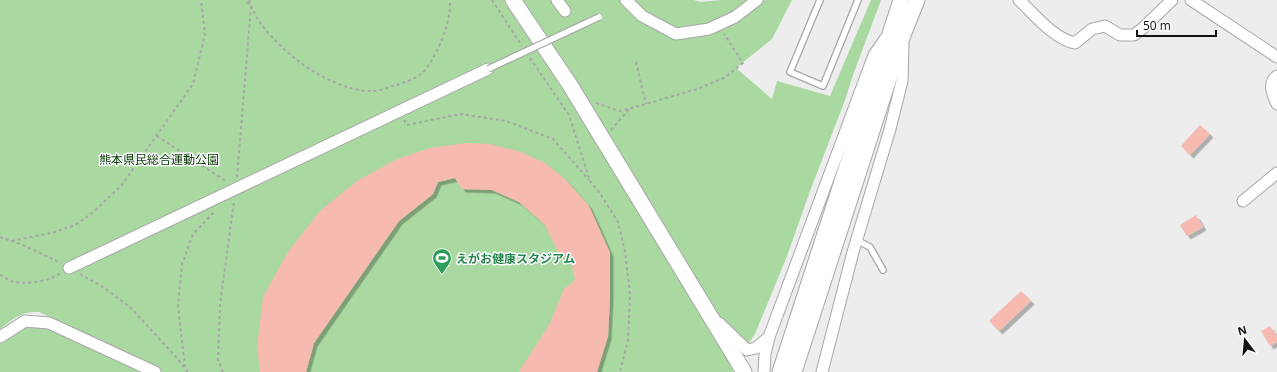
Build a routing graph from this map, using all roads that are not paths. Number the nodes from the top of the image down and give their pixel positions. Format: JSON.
{"nodes":[{"id":1,"x":514,"y":0,"type":"edge"},
{"id":2,"x":557,"y":0,"type":"edge"},
{"id":3,"x":626,"y":0,"type":"edge"},
{"id":4,"x":757,"y":0,"type":"edge"},
{"id":5,"x":820,"y":0,"type":"edge"},
{"id":6,"x":858,"y":0,"type":"edge"},
{"id":7,"x":901,"y":0,"type":"edge"},
{"id":8,"x":917,"y":0,"type":"edge"},
{"id":9,"x":1019,"y":0,"type":"edge"},
{"id":10,"x":1172,"y":0,"type":"edge"},
{"id":11,"x":1191,"y":0,"type":"edge"},
{"id":12,"x":565,"y":11,"type":"dead end"},
{"id":13,"x":599,"y":17,"type":"dead end"},
{"id":14,"x":897,"y":33,"type":"junction"},
{"id":15,"x":1277,"y":57,"type":"edge"},
{"id":16,"x":488,"y":69,"type":"joint"},
{"id":17,"x":1277,"y":76,"type":"edge"},
{"id":18,"x":1277,"y":104,"type":"edge"},
{"id":19,"x":1277,"y":173,"type":"edge"},
{"id":20,"x":1242,"y":201,"type":"dead end"},
{"id":21,"x":856,"y":240,"type":"junction"},
{"id":22,"x":67,"y":267,"type":"road end"},
{"id":23,"x":883,"y":270,"type":"dead end"},
{"id":24,"x":708,"y":313,"type":"junction"},
{"id":25,"x":0,"y":337,"type":"edge"},
{"id":26,"x":769,"y":337,"type":"junction"},
{"id":27,"x":794,"y":352,"type":"junction"},
{"id":28,"x":739,"y":369,"type":"edge"},
{"id":29,"x":154,"y":372,"type":"edge"},
{"id":30,"x":764,"y":372,"type":"edge"},
{"id":31,"x":780,"y":372,"type":"edge"},
{"id":32,"x":794,"y":372,"type":"edge"},
{"id":33,"x":822,"y":372,"type":"edge"}],
"edges":[{"from":1,"to":24,"type":"street"},
{"from":2,"to":12,"type":"street"},
{"from":3,"to":4,"type":"street"},
{"from":5,"to":6,"type":"lane"},
{"from":7,"to":14,"type":"street"},
{"from":8,"to":14,"type":"street"},
{"from":9,"to":10,"type":"street"},
{"from":11,"to":15,"type":"street"},
{"from":13,"to":16,"type":"lane","bridge":true},
{"from":14,"to":21,"type":"street"},
{"from":14,"to":26,"type":"street"},
{"from":14,"to":27,"type":"street"},
{"from":16,"to":22,"type":"street"},
{"from":17,"to":18,"type":"street"},
{"from":19,"to":20,"type":"street"},
{"from":21,"to":23,"type":"lane"},
{"from":21,"to":33,"type":"street"},
{"from":24,"to":26,"type":"street"},
{"from":24,"to":28,"type":"street"},
{"from":25,"to":29,"type":"street"},
{"from":26,"to":30,"type":"street"},
{"from":27,"to":31,"type":"street"},
{"from":27,"to":32,"type":"street"}]}
